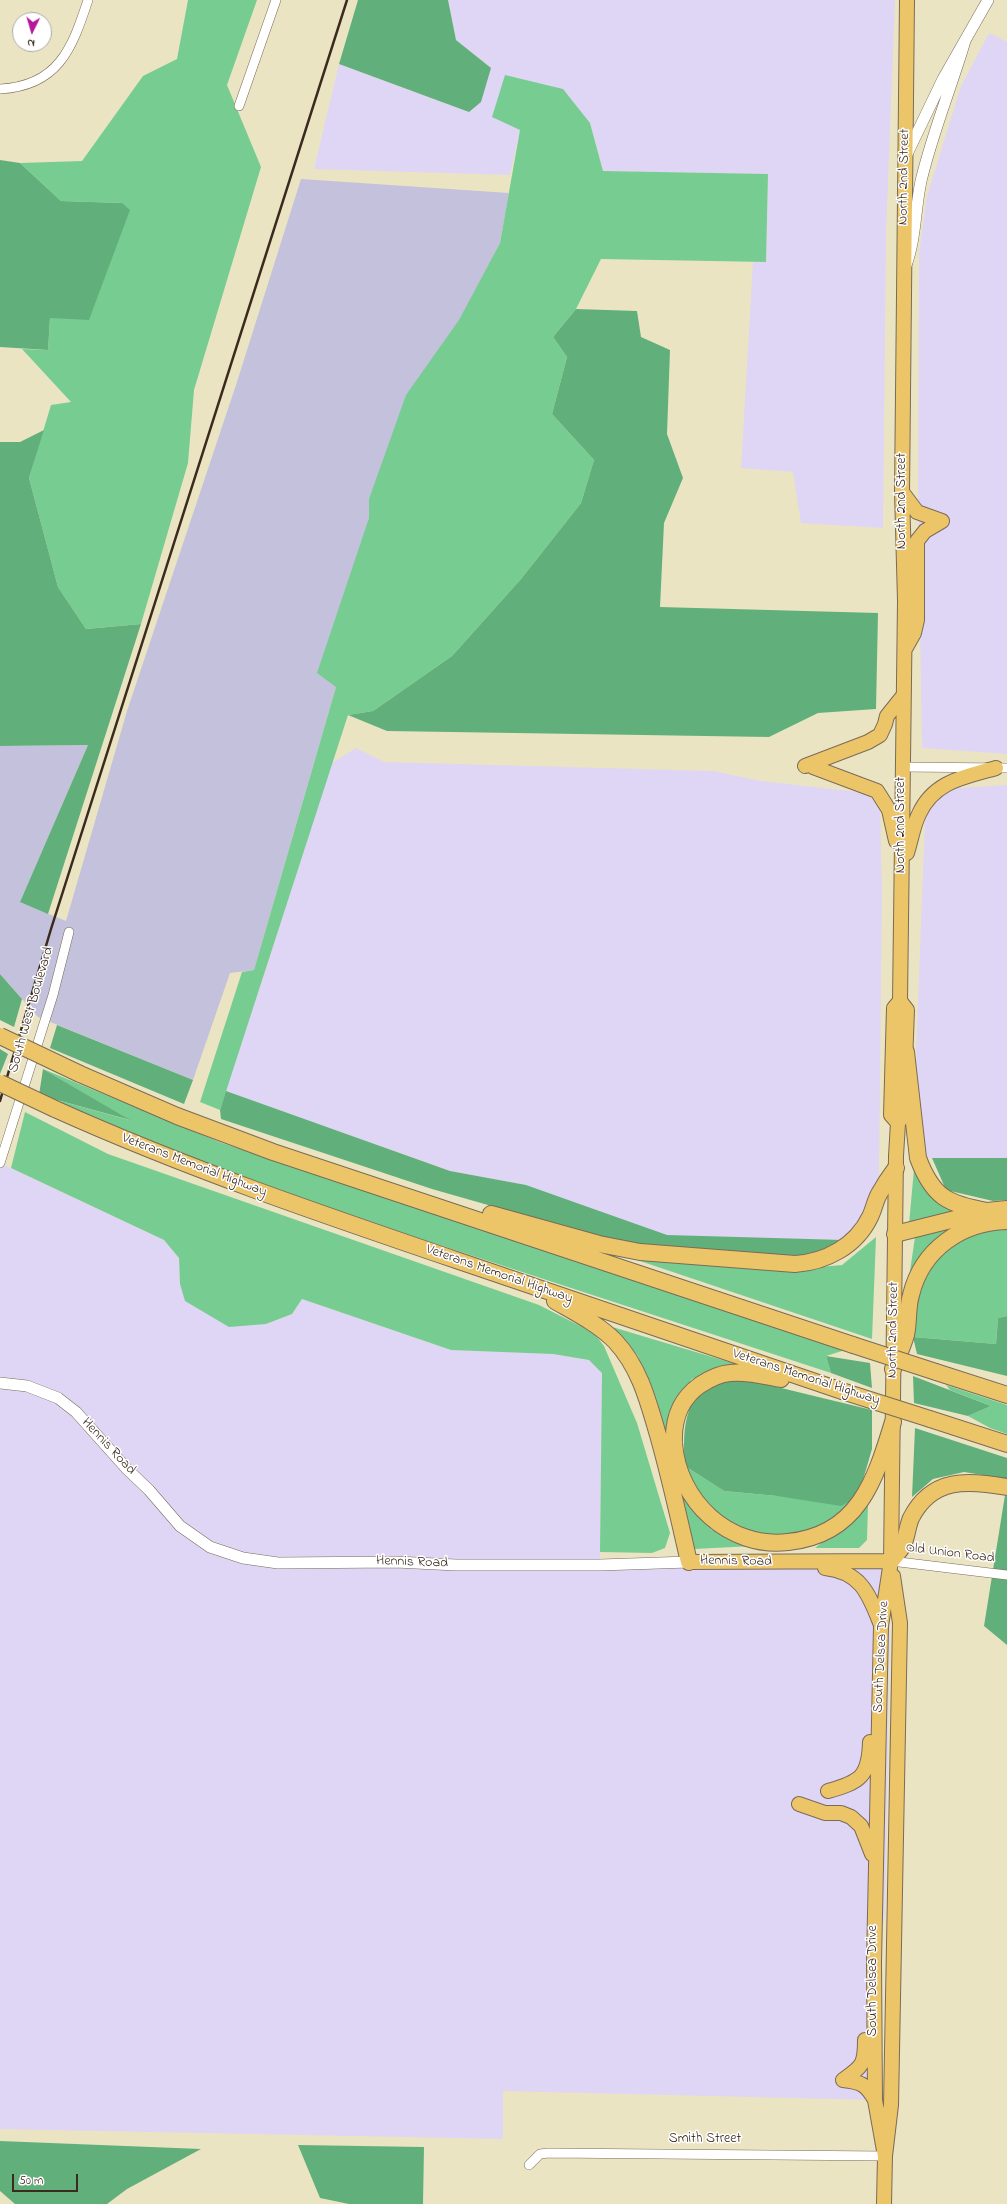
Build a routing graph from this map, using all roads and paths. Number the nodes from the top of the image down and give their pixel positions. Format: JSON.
{"nodes":[{"id":1,"x":88,"y":0,"type":"edge"},
{"id":2,"x":276,"y":0,"type":"edge"},
{"id":3,"x":907,"y":0,"type":"edge"},
{"id":4,"x":988,"y":0,"type":"edge"},
{"id":5,"x":965,"y":41,"type":"junction"},
{"id":6,"x":0,"y":89,"type":"edge"},
{"id":7,"x":239,"y":106,"type":"dead end"},
{"id":8,"x":906,"y":157,"type":"junction"},
{"id":9,"x":904,"y":270,"type":"junction"},
{"id":10,"x":902,"y":492,"type":"junction"},
{"id":11,"x":904,"y":651,"type":"junction"},
{"id":12,"x":903,"y":696,"type":"junction"},
{"id":13,"x":902,"y":767,"type":"junction"},
{"id":14,"x":1002,"y":768,"type":"edge"},
{"id":15,"x":902,"y":867,"type":"junction"},
{"id":16,"x":69,"y":932,"type":"dead end"},
{"id":17,"x":900,"y":1002,"type":"junction"},
{"id":18,"x":0,"y":1036,"type":"edge"},
{"id":19,"x":906,"y":1052,"type":"junction"},
{"id":20,"x":0,"y":1082,"type":"edge"},
{"id":21,"x":898,"y":1123,"type":"junction"},
{"id":22,"x":0,"y":1163,"type":"edge"},
{"id":23,"x":308,"y":1164,"type":"junction"},
{"id":24,"x":896,"y":1168,"type":"junction"},
{"id":25,"x":1007,"y":1209,"type":"edge"},
{"id":26,"x":987,"y":1211,"type":"junction"},
{"id":27,"x":1007,"y":1221,"type":"edge"},
{"id":28,"x":895,"y":1234,"type":"junction"},
{"id":29,"x":389,"y":1237,"type":"junction"},
{"id":30,"x":893,"y":1369,"type":"junction"},
{"id":31,"x":936,"y":1372,"type":"junction"},
{"id":32,"x":0,"y":1383,"type":"edge"},
{"id":33,"x":1007,"y":1383,"type":"edge"},
{"id":34,"x":842,"y":1391,"type":"junction"},
{"id":35,"x":1007,"y":1395,"type":"edge"},
{"id":36,"x":893,"y":1422,"type":"junction"},
{"id":37,"x":1007,"y":1444,"type":"edge"},
{"id":38,"x":1007,"y":1487,"type":"edge"},
{"id":39,"x":689,"y":1562,"type":"junction"},
{"id":40,"x":891,"y":1562,"type":"junction"},
{"id":41,"x":787,"y":1563,"type":"junction"},
{"id":42,"x":1007,"y":1575,"type":"edge"},
{"id":43,"x":881,"y":1626,"type":"junction"},
{"id":44,"x":880,"y":1680,"type":"junction"},
{"id":45,"x":828,"y":1791,"type":"dead end"},
{"id":46,"x":799,"y":1804,"type":"dead end"},
{"id":47,"x":875,"y":1865,"type":"junction"},
{"id":48,"x":874,"y":1962,"type":"junction"},
{"id":49,"x":875,"y":2100,"type":"junction"},
{"id":50,"x":885,"y":2156,"type":"junction"},
{"id":51,"x":529,"y":2165,"type":"dead end"},
{"id":52,"x":884,"y":2204,"type":"edge"}],
"edges":[{"from":1,"to":6,"type":"street"},
{"from":2,"to":7,"type":"street"},
{"from":3,"to":8,"type":"main road","name":"North 2nd Street"},
{"from":4,"to":5,"type":"street"},
{"from":5,"to":8,"type":"street"},
{"from":5,"to":9,"type":"street"},
{"from":8,"to":9,"type":"main road","name":"North 2nd Street"},
{"from":9,"to":10,"type":"main road","name":"North 2nd Street"},
{"from":10,"to":11,"type":"main road","name":"North 2nd Street"},
{"from":10,"to":11,"type":"main road"},
{"from":11,"to":12,"type":"main road","name":"North 2nd Street"},
{"from":12,"to":13,"type":"main road","name":"North 2nd Street"},
{"from":12,"to":15,"type":"main road"},
{"from":13,"to":14,"type":"street"},
{"from":13,"to":15,"type":"main road","name":"North 2nd Street"},
{"from":14,"to":15,"type":"main road"},
{"from":15,"to":17,"type":"main road","name":"North 2nd Street"},
{"from":16,"to":22,"type":"street","name":"South West Boulevard"},
{"from":17,"to":19,"type":"main road","name":"North 2nd Street"},
{"from":17,"to":21,"type":"main road","name":"North 2nd Street"},
{"from":18,"to":23,"type":"highway","bridge":true},
{"from":19,"to":21,"type":"main road","name":"North 2nd Street"},
{"from":19,"to":26,"type":"highway"},
{"from":20,"to":29,"type":"highway","name":"Veterans Memorial Highway","bridge":true},
{"from":21,"to":24,"type":"main road","name":"North 2nd Street"},
{"from":23,"to":24,"type":"highway"},
{"from":23,"to":31,"type":"highway","bridge":true},
{"from":24,"to":28,"type":"main road","name":"North 2nd Street"},
{"from":25,"to":26,"type":"highway"},
{"from":26,"to":28,"type":"highway"},
{"from":27,"to":30,"type":"highway"},
{"from":28,"to":30,"type":"main road","name":"North 2nd Street"},
{"from":29,"to":34,"type":"highway","name":"Veterans Memorial Highway"},
{"from":29,"to":39,"type":"highway"},
{"from":30,"to":36,"type":"main road","name":"North 2nd Street"},
{"from":31,"to":33,"type":"highway"},
{"from":31,"to":35,"type":"highway"},
{"from":32,"to":39,"type":"street","name":"Hennis Road"},
{"from":34,"to":36,"type":"highway"},
{"from":34,"to":37,"type":"highway","name":"Veterans Memorial Highway","bridge":true},
{"from":36,"to":40,"type":"main road","name":"North 2nd Street"},
{"from":38,"to":40,"type":"highway"},
{"from":39,"to":41,"type":"main road","name":"Hennis Road"},
{"from":40,"to":41,"type":"main road","name":"Hennis Road"},
{"from":40,"to":42,"type":"street","name":"Old Union Road"},
{"from":40,"to":43,"type":"main road","name":"South Delsea Drive"},
{"from":40,"to":50,"type":"main road","name":"South Delsea Drive"},
{"from":41,"to":43,"type":"main road"},
{"from":43,"to":44,"type":"main road","name":"South Delsea Drive"},
{"from":44,"to":45,"type":"main road"},
{"from":44,"to":47,"type":"main road","name":"South Delsea Drive"},
{"from":46,"to":47,"type":"main road"},
{"from":47,"to":48,"type":"main road","name":"South Delsea Drive"},
{"from":48,"to":49,"type":"main road","name":"South Delsea Drive"},
{"from":48,"to":49,"type":"main road"},
{"from":49,"to":50,"type":"main road","name":"South Delsea Drive"},
{"from":50,"to":51,"type":"street","name":"Smith Street"},
{"from":50,"to":52,"type":"main road","name":"South Delsea Drive"}]}
